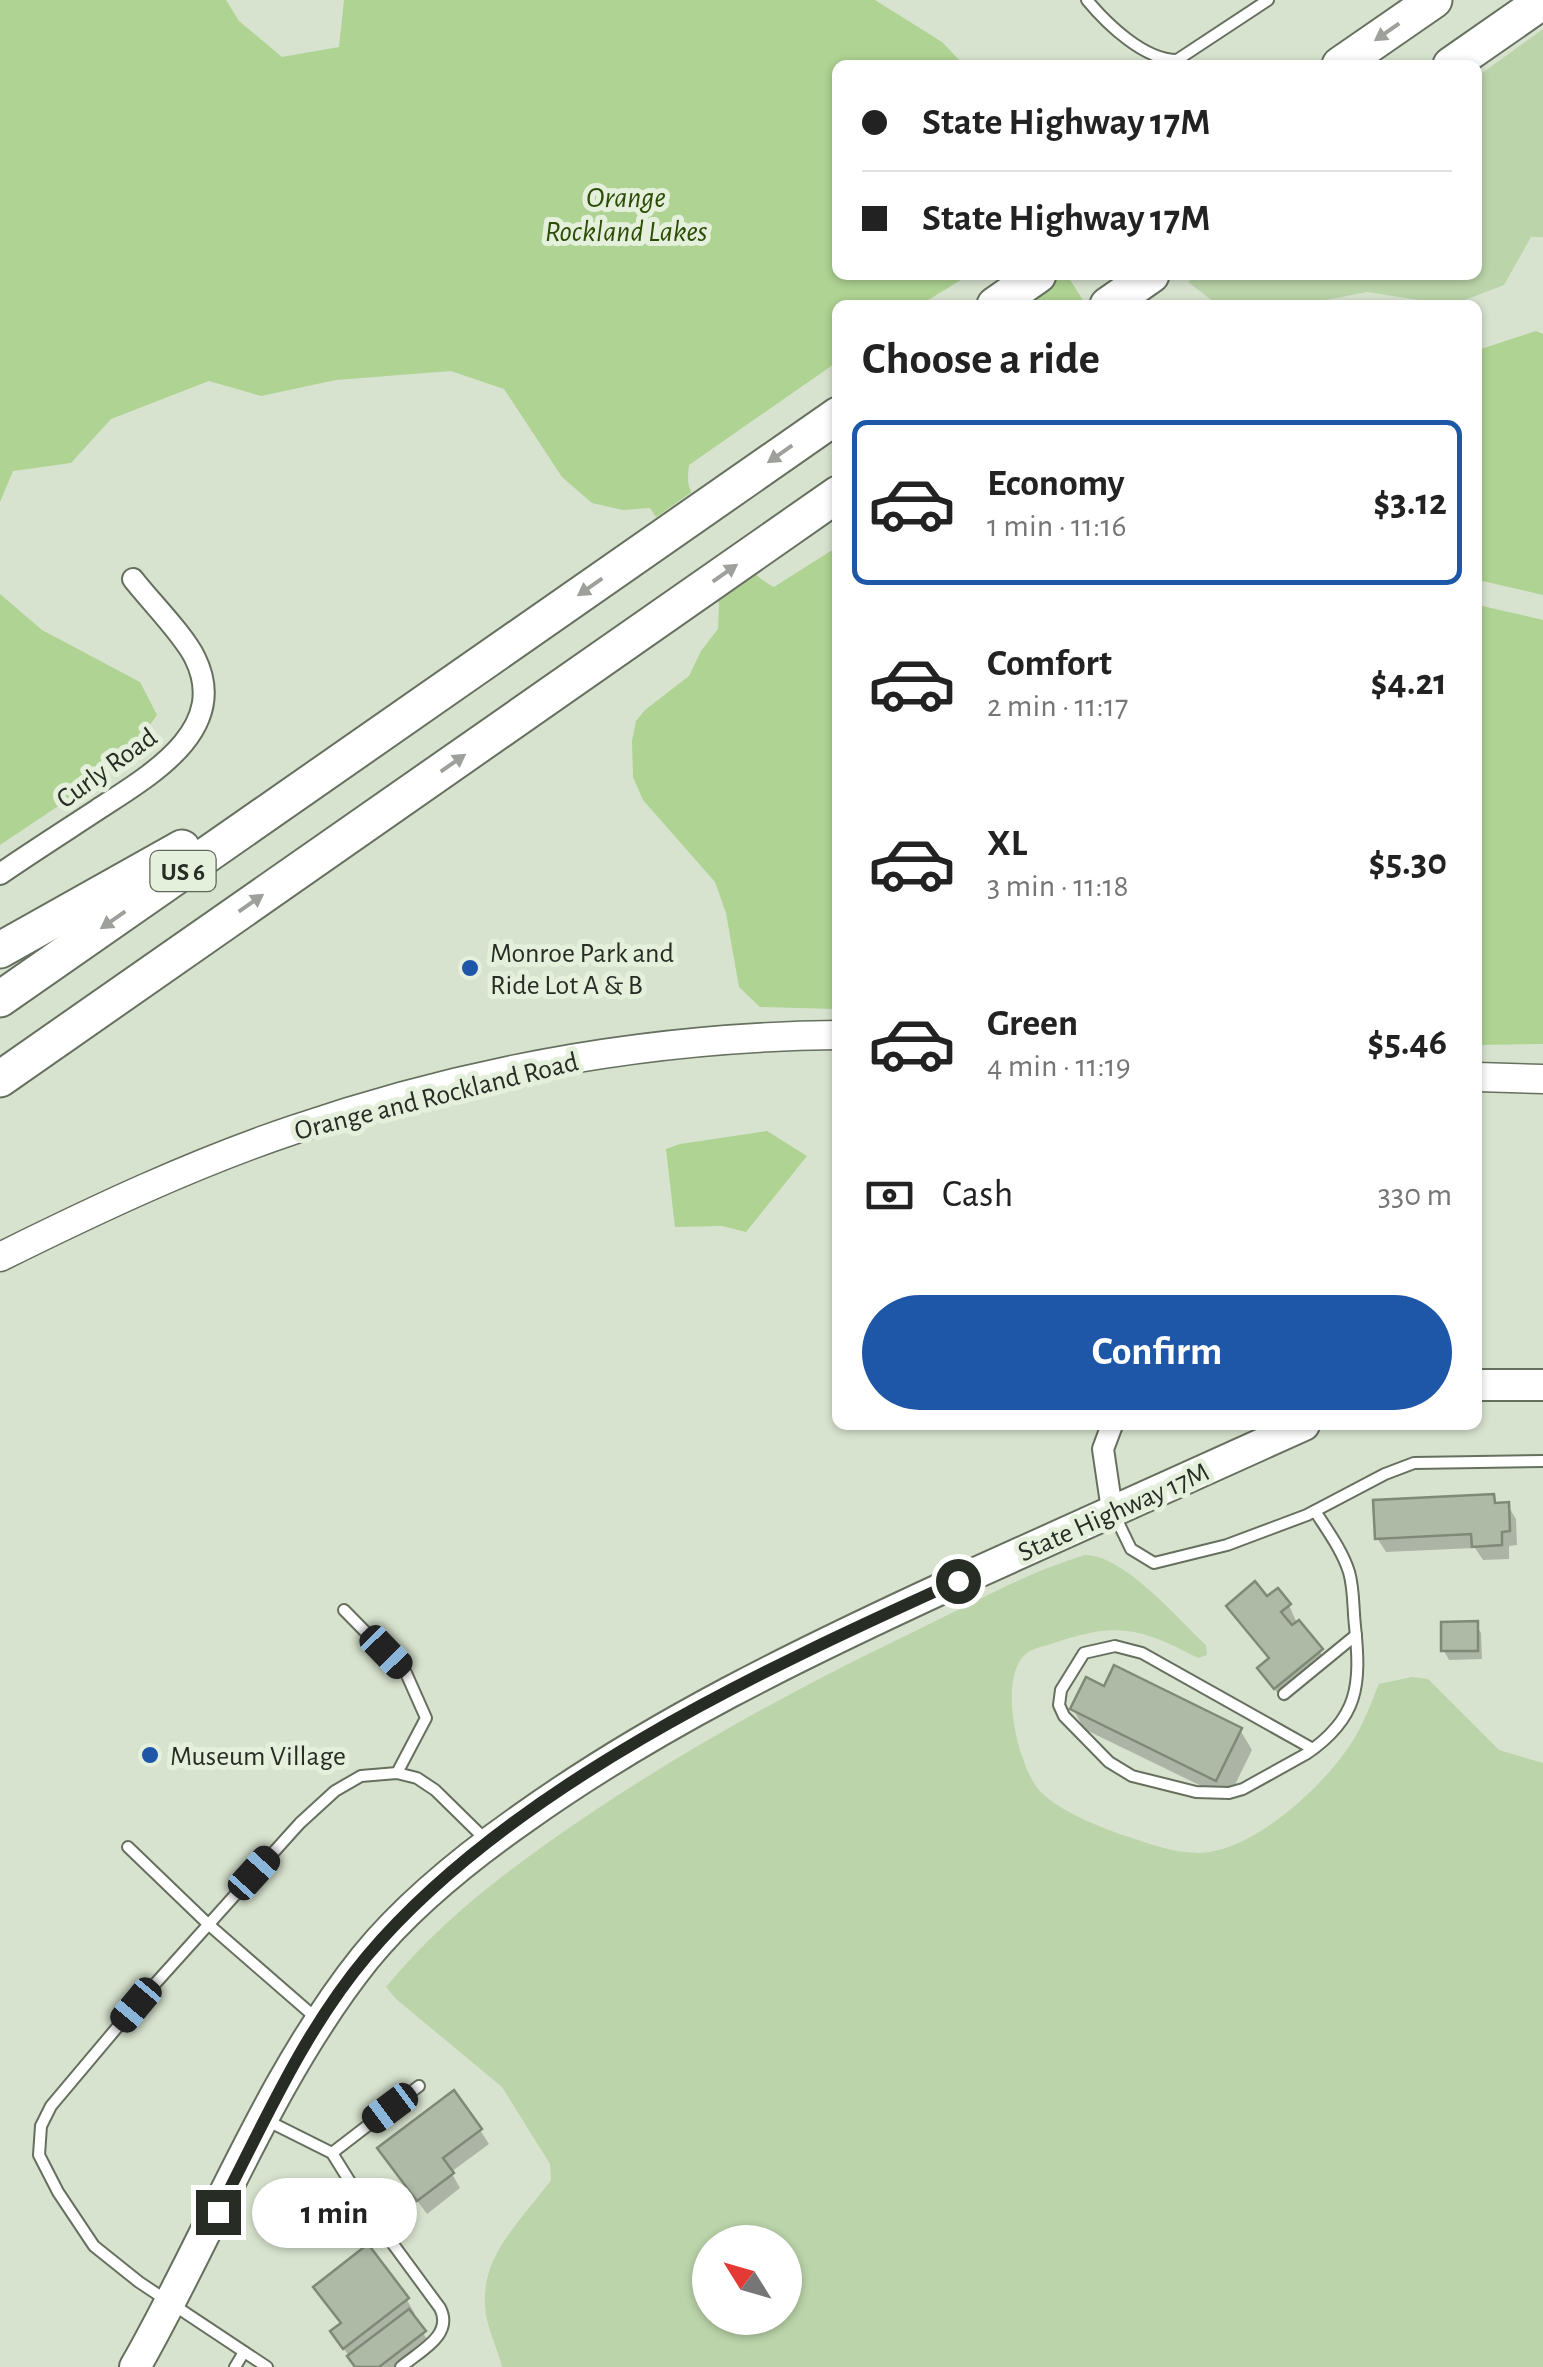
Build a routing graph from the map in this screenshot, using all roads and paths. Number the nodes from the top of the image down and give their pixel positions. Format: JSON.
{"nodes":[{"id":1,"x":1087,"y":0,"type":"edge"},
{"id":2,"x":1268,"y":0,"type":"edge"},
{"id":3,"x":1434,"y":0,"type":"edge"},
{"id":4,"x":1543,"y":1,"type":"edge"},
{"id":5,"x":1347,"y":60,"type":"edge"},
{"id":6,"x":1458,"y":60,"type":"edge"},
{"id":7,"x":1031,"y":280,"type":"edge"},
{"id":8,"x":1144,"y":280,"type":"edge"},
{"id":9,"x":1003,"y":300,"type":"edge"},
{"id":10,"x":1115,"y":300,"type":"edge"},
{"id":11,"x":832,"y":419,"type":"edge"},
{"id":12,"x":832,"y":498,"type":"edge"},
{"id":13,"x":133,"y":580,"type":"dead end"},
{"id":14,"x":366,"y":744,"type":"junction"},
{"id":15,"x":0,"y":874,"type":"edge"},
{"id":16,"x":0,"y":950,"type":"edge"},
{"id":17,"x":0,"y":999,"type":"edge"},
{"id":18,"x":84,"y":1019,"type":"junction"},
{"id":19,"x":832,"y":1036,"type":"edge"},
{"id":20,"x":1482,"y":1077,"type":"edge"},
{"id":21,"x":0,"y":1078,"type":"edge"},
{"id":22,"x":1543,"y":1079,"type":"edge"},
{"id":23,"x":0,"y":1094,"type":"edge"},
{"id":24,"x":0,"y":1258,"type":"edge"},
{"id":25,"x":1543,"y":1385,"type":"edge"},
{"id":26,"x":1482,"y":1386,"type":"edge"},
{"id":27,"x":1110,"y":1430,"type":"edge"},
{"id":28,"x":1293,"y":1430,"type":"edge"},
{"id":29,"x":1543,"y":1461,"type":"edge"},
{"id":30,"x":1112,"y":1510,"type":"junction"},
{"id":31,"x":1315,"y":1511,"type":"junction"},
{"id":32,"x":344,"y":1610,"type":"dead end"},
{"id":33,"x":1356,"y":1635,"type":"junction"},
{"id":34,"x":1284,"y":1694,"type":"dead end"},
{"id":35,"x":1313,"y":1749,"type":"junction"},
{"id":36,"x":397,"y":1774,"type":"junction"},
{"id":37,"x":488,"y":1843,"type":"junction"},
{"id":38,"x":128,"y":1847,"type":"dead end"},
{"id":39,"x":208,"y":1924,"type":"junction"},
{"id":40,"x":320,"y":2022,"type":"junction"},
{"id":41,"x":419,"y":2086,"type":"dead end"},
{"id":42,"x":265,"y":2119,"type":"junction"},
{"id":43,"x":332,"y":2153,"type":"junction"},
{"id":44,"x":171,"y":2304,"type":"junction"},
{"id":45,"x":244,"y":2352,"type":"junction"},
{"id":46,"x":135,"y":2367,"type":"edge"},
{"id":47,"x":235,"y":2367,"type":"edge"},
{"id":48,"x":267,"y":2367,"type":"edge"},
{"id":49,"x":401,"y":2367,"type":"edge"}],
"edges":[{"from":1,"to":2,"type":"lane"},
{"from":3,"to":5,"type":"highway","one_way":true},
{"from":4,"to":6,"type":"highway"},
{"from":7,"to":9,"type":"highway"},
{"from":8,"to":10,"type":"highway"},
{"from":11,"to":14,"type":"highway","number":"US 6","one_way":true},
{"from":18,"to":12,"type":"highway","number":"US 6","one_way":true},
{"from":13,"to":15,"type":"street","name":"Curly Road"},
{"from":14,"to":16,"type":"highway"},
{"from":14,"to":17,"type":"highway","number":"US 6","one_way":true},
{"from":18,"to":21,"type":"highway","number":"US 6"},
{"from":18,"to":23,"type":"highway"},
{"from":19,"to":24,"type":"street","name":"Orange and Rockland Road"},
{"from":20,"to":22,"type":"street"},
{"from":25,"to":26,"type":"main road"},
{"from":27,"to":30,"type":"street"},
{"from":28,"to":30,"type":"main road","name":"State Highway 17M"},
{"from":29,"to":31,"type":"lane"},
{"from":30,"to":31,"type":"lane"},
{"from":30,"to":37,"type":"main road","name":"State Highway 17M"},
{"from":31,"to":33,"type":"lane"},
{"from":32,"to":36,"type":"lane"},
{"from":33,"to":34,"type":"lane"},
{"from":33,"to":35,"type":"lane"},
{"from":35,"to":35,"type":"lane"},
{"from":36,"to":37,"type":"lane"},
{"from":36,"to":39,"type":"lane"},
{"from":37,"to":40,"type":"main road","name":"State Highway 17M"},
{"from":38,"to":39,"type":"lane"},
{"from":39,"to":40,"type":"lane"},
{"from":39,"to":44,"type":"lane"},
{"from":40,"to":42,"type":"main road","name":"State Highway 17M"},
{"from":41,"to":43,"type":"lane"},
{"from":42,"to":43,"type":"lane"},
{"from":42,"to":44,"type":"main road","name":"State Highway 17M"},
{"from":43,"to":49,"type":"lane"},
{"from":44,"to":45,"type":"lane"},
{"from":44,"to":46,"type":"main road","name":"State Highway 17M"},
{"from":45,"to":47,"type":"lane"},
{"from":45,"to":48,"type":"lane"}]}
